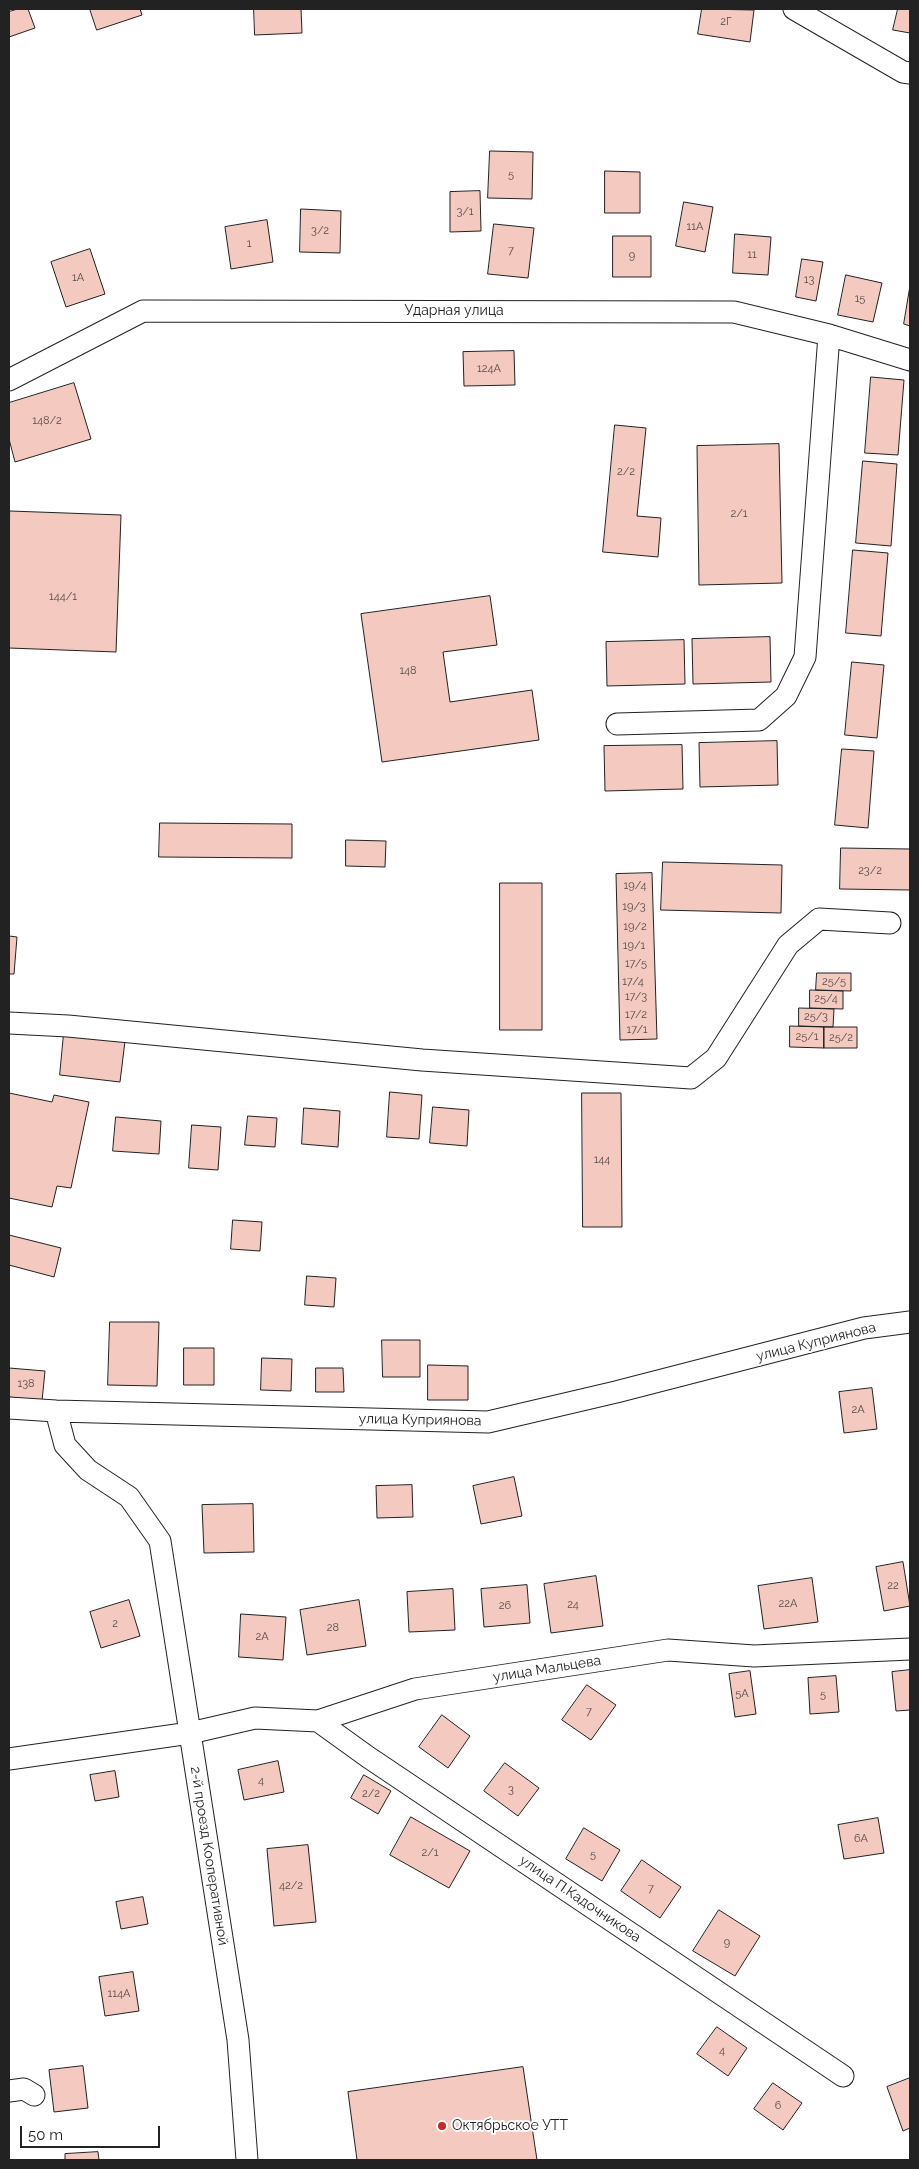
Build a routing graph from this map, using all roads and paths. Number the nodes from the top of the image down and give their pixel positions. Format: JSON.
{"nodes":[{"id":1,"x":794,"y":9,"type":"edge"},
{"id":2,"x":910,"y":73,"type":"edge"},
{"id":3,"x":829,"y":335,"type":"junction"},
{"id":4,"x":910,"y":360,"type":"edge"},
{"id":5,"x":9,"y":380,"type":"edge"},
{"id":6,"x":617,"y":724,"type":"dead end"},
{"id":7,"x":890,"y":923,"type":"dead end"},
{"id":8,"x":9,"y":1023,"type":"edge"},
{"id":9,"x":910,"y":1322,"type":"edge"},
{"id":10,"x":9,"y":1408,"type":"edge"},
{"id":11,"x":56,"y":1411,"type":"junction"},
{"id":12,"x":910,"y":1649,"type":"edge"},
{"id":13,"x":318,"y":1721,"type":"junction"},
{"id":14,"x":190,"y":1733,"type":"junction"},
{"id":15,"x":9,"y":1759,"type":"edge"},
{"id":16,"x":843,"y":2076,"type":"dead end"},
{"id":17,"x":9,"y":2091,"type":"edge"},
{"id":18,"x":34,"y":2095,"type":"dead end"},
{"id":19,"x":247,"y":2160,"type":"edge"}],
"edges":[{"from":1,"to":2,"type":"street"},
{"from":3,"to":4,"type":"street","name":"Ударная улица"},
{"from":3,"to":5,"type":"street","name":"Ударная улица"},
{"from":3,"to":6,"type":"street"},
{"from":7,"to":8,"type":"street"},
{"from":9,"to":11,"type":"street","name":"улица Куприянова"},
{"from":10,"to":11,"type":"street","name":"улица Куприянова"},
{"from":11,"to":14,"type":"street","name":"2-й проезд Кооперативной"},
{"from":12,"to":13,"type":"street","name":"улица Мальцева"},
{"from":13,"to":14,"type":"street","name":"улица Мальцева"},
{"from":13,"to":16,"type":"street","name":"улица П.Кадочникова"},
{"from":14,"to":15,"type":"street"},
{"from":14,"to":19,"type":"street","name":"2-й проезд Кооперативной"},
{"from":17,"to":18,"type":"street"}]}
